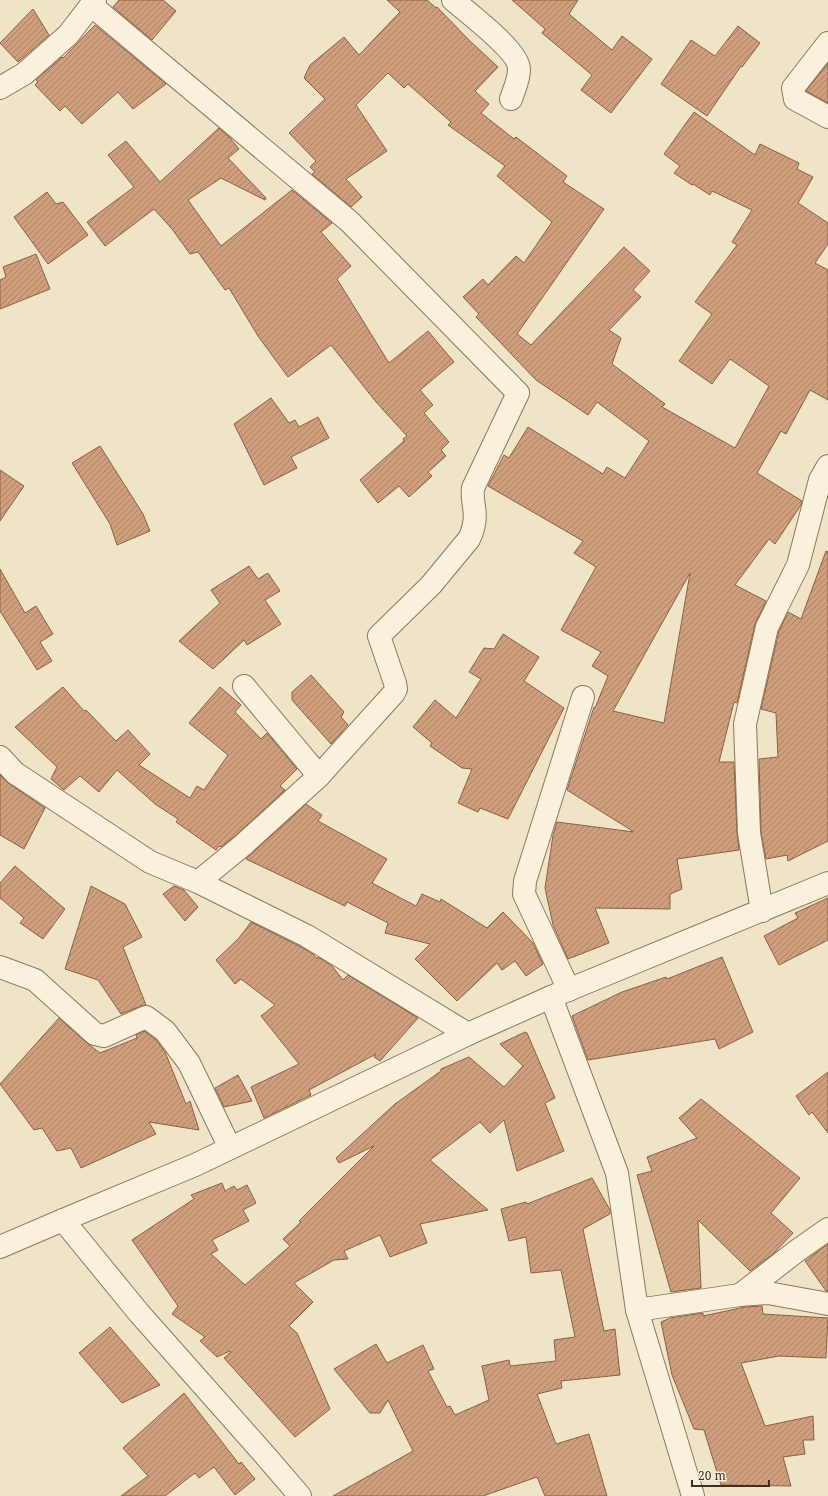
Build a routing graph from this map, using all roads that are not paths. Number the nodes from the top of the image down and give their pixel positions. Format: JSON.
{"nodes":[{"id":1,"x":453,"y":0,"type":"edge"},
{"id":2,"x":93,"y":3,"type":"edge"},
{"id":3,"x":828,"y":42,"type":"edge"},
{"id":4,"x":0,"y":88,"type":"edge"},
{"id":5,"x":511,"y":99,"type":"dead end"},
{"id":6,"x":828,"y":117,"type":"edge"},
{"id":7,"x":828,"y":466,"type":"edge"},
{"id":8,"x":244,"y":686,"type":"dead end"},
{"id":9,"x":583,"y":697,"type":"dead end"},
{"id":10,"x":0,"y":757,"type":"edge"},
{"id":11,"x":319,"y":776,"type":"junction"},
{"id":12,"x":198,"y":882,"type":"junction"},
{"id":13,"x":828,"y":882,"type":"edge"},
{"id":14,"x":762,"y":910,"type":"junction"},
{"id":15,"x":0,"y":967,"type":"edge"},
{"id":16,"x":560,"y":993,"type":"junction"},
{"id":17,"x":468,"y":1034,"type":"junction"},
{"id":18,"x":230,"y":1148,"type":"junction"},
{"id":19,"x":63,"y":1220,"type":"junction"},
{"id":20,"x":828,"y":1229,"type":"edge"},
{"id":21,"x":0,"y":1248,"type":"edge"},
{"id":22,"x":740,"y":1295,"type":"junction"},
{"id":23,"x":828,"y":1304,"type":"edge"},
{"id":24,"x":637,"y":1310,"type":"junction"},
{"id":25,"x":300,"y":1496,"type":"edge"},
{"id":26,"x":692,"y":1496,"type":"edge"}],
"edges":[{"from":1,"to":5,"type":"street"},
{"from":2,"to":4,"type":"street"},
{"from":2,"to":11,"type":"street"},
{"from":3,"to":6,"type":"street"},
{"from":7,"to":14,"type":"street"},
{"from":8,"to":11,"type":"street"},
{"from":9,"to":16,"type":"street"},
{"from":10,"to":12,"type":"street"},
{"from":11,"to":12,"type":"street"},
{"from":12,"to":17,"type":"street"},
{"from":13,"to":14,"type":"street"},
{"from":14,"to":16,"type":"street"},
{"from":15,"to":18,"type":"street"},
{"from":16,"to":17,"type":"street"},
{"from":16,"to":24,"type":"street"},
{"from":17,"to":18,"type":"street"},
{"from":18,"to":19,"type":"street"},
{"from":19,"to":21,"type":"street"},
{"from":19,"to":25,"type":"street"},
{"from":20,"to":22,"type":"street"},
{"from":22,"to":23,"type":"street"},
{"from":22,"to":24,"type":"street"},
{"from":24,"to":26,"type":"street"}]}
